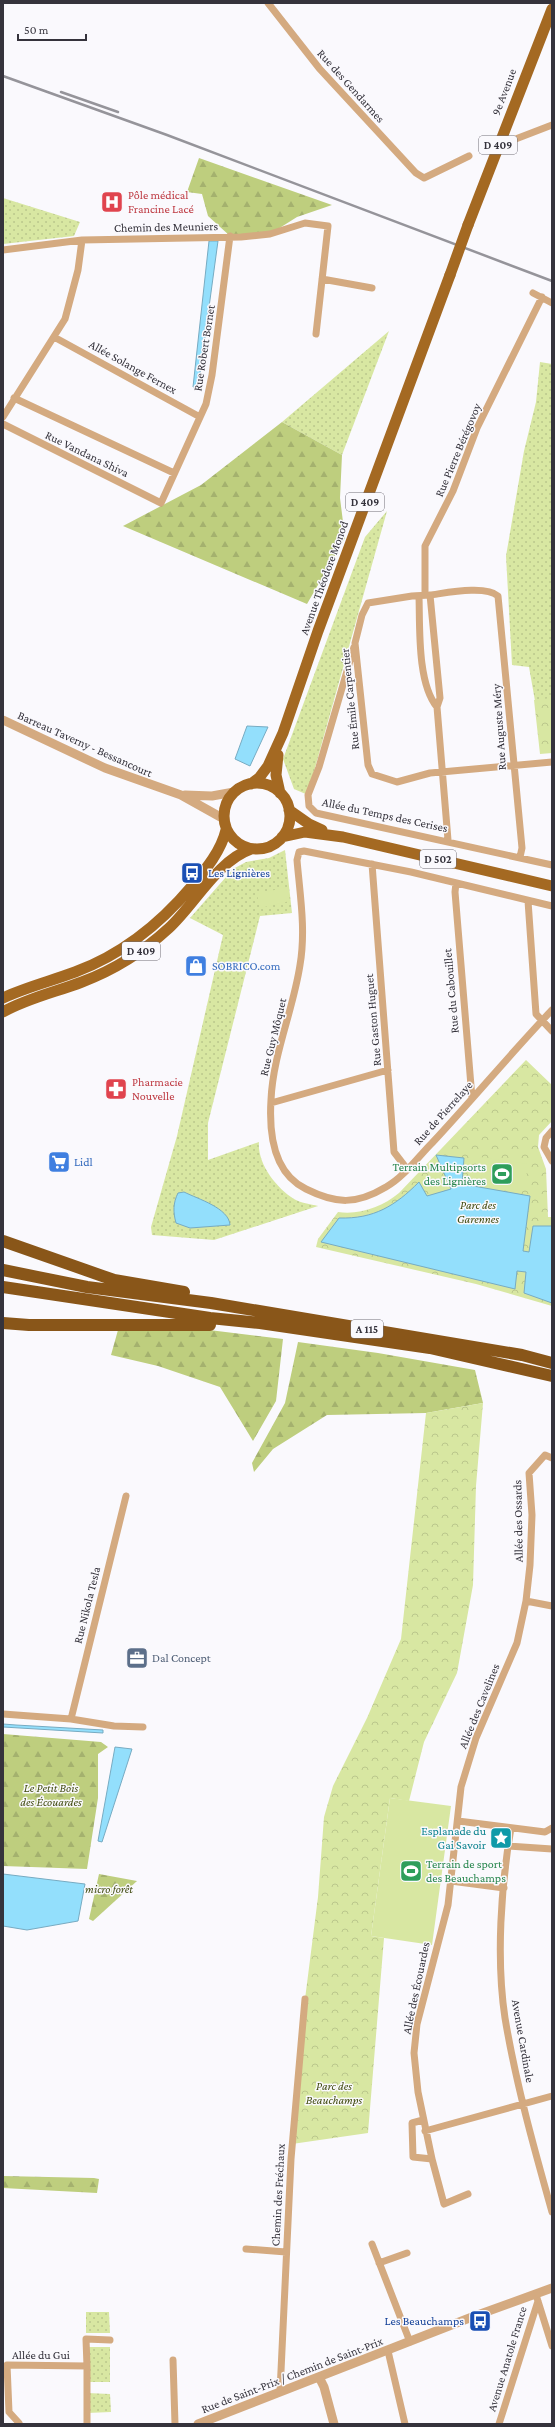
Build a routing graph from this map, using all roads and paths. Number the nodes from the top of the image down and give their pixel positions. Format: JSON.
{"nodes":[{"id":1,"x":268,"y":3,"type":"edge"},
{"id":2,"x":552,"y":9,"type":"edge"},
{"id":3,"x":552,"y":124,"type":"edge"},
{"id":4,"x":513,"y":140,"type":"dead end"},
{"id":5,"x":469,"y":156,"type":"dead end"},
{"id":6,"x":230,"y":236,"type":"junction"},
{"id":7,"x":82,"y":240,"type":"junction"},
{"id":8,"x":3,"y":250,"type":"edge"},
{"id":9,"x":450,"y":275,"type":"joint"},
{"id":10,"x":322,"y":279,"type":"junction"},
{"id":11,"x":372,"y":288,"type":"dead end"},
{"id":12,"x":533,"y":293,"type":"dead end"},
{"id":13,"x":542,"y":297,"type":"junction"},
{"id":14,"x":552,"y":303,"type":"edge"},
{"id":15,"x":316,"y":334,"type":"dead end"},
{"id":16,"x":54,"y":337,"type":"junction"},
{"id":17,"x":14,"y":398,"type":"junction"},
{"id":18,"x":3,"y":417,"type":"edge"},
{"id":19,"x":200,"y":417,"type":"junction"},
{"id":20,"x":3,"y":424,"type":"edge"},
{"id":21,"x":174,"y":473,"type":"junction"},
{"id":22,"x":161,"y":503,"type":"joint"},
{"id":23,"x":425,"y":595,"type":"junction"},
{"id":24,"x":355,"y":643,"type":"junction"},
{"id":25,"x":437,"y":707,"type":"junction"},
{"id":26,"x":3,"y":720,"type":"edge"},
{"id":27,"x":283,"y":733,"type":"junction"},
{"id":28,"x":552,"y":762,"type":"edge"},
{"id":29,"x":513,"y":766,"type":"junction"},
{"id":30,"x":443,"y":772,"type":"junction"},
{"id":31,"x":251,"y":784,"type":"junction"},
{"id":32,"x":234,"y":792,"type":"junction"},
{"id":33,"x":280,"y":793,"type":"junction"},
{"id":34,"x":181,"y":795,"type":"junction"},
{"id":35,"x":289,"y":810,"type":"junction"},
{"id":36,"x":225,"y":824,"type":"junction"},
{"id":37,"x":282,"y":837,"type":"junction"},
{"id":38,"x":343,"y":837,"type":"junction"},
{"id":39,"x":448,"y":840,"type":"junction"},
{"id":40,"x":251,"y":849,"type":"junction"},
{"id":41,"x":520,"y":857,"type":"junction"},
{"id":42,"x":372,"y":864,"type":"junction"},
{"id":43,"x":552,"y":865,"type":"edge"},
{"id":44,"x":456,"y":883,"type":"junction"},
{"id":45,"x":552,"y":885,"type":"edge"},
{"id":46,"x":528,"y":900,"type":"junction"},
{"id":47,"x":552,"y":906,"type":"edge"},
{"id":48,"x":3,"y":998,"type":"edge"},
{"id":49,"x":552,"y":1010,"type":"edge"},
{"id":50,"x":3,"y":1012,"type":"edge"},
{"id":51,"x":541,"y":1021,"type":"junction"},
{"id":52,"x":552,"y":1031,"type":"edge"},
{"id":53,"x":388,"y":1070,"type":"junction"},
{"id":54,"x":472,"y":1098,"type":"junction"},
{"id":55,"x":271,"y":1103,"type":"junction"},
{"id":56,"x":552,"y":1131,"type":"edge"},
{"id":57,"x":552,"y":1162,"type":"edge"},
{"id":58,"x":407,"y":1169,"type":"junction"},
{"id":59,"x":332,"y":1200,"type":"joint"},
{"id":60,"x":3,"y":1241,"type":"edge"},
{"id":61,"x":3,"y":1270,"type":"edge"},
{"id":62,"x":3,"y":1287,"type":"edge"},
{"id":63,"x":211,"y":1303,"type":"junction"},
{"id":64,"x":3,"y":1323,"type":"edge"},
{"id":65,"x":260,"y":1323,"type":"junction"},
{"id":66,"x":552,"y":1363,"type":"edge"},
{"id":67,"x":552,"y":1376,"type":"edge"},
{"id":68,"x":552,"y":1458,"type":"edge"},
{"id":69,"x":126,"y":1496,"type":"dead end"},
{"id":70,"x":526,"y":1601,"type":"junction"},
{"id":71,"x":552,"y":1606,"type":"edge"},
{"id":72,"x":3,"y":1714,"type":"edge"},
{"id":73,"x":70,"y":1720,"type":"junction"},
{"id":74,"x":143,"y":1728,"type":"dead end"},
{"id":75,"x":458,"y":1821,"type":"junction"},
{"id":76,"x":511,"y":1828,"type":"junction"},
{"id":77,"x":552,"y":1828,"type":"edge"},
{"id":78,"x":508,"y":1846,"type":"junction"},
{"id":79,"x":552,"y":1849,"type":"edge"},
{"id":80,"x":451,"y":1882,"type":"junction"},
{"id":81,"x":504,"y":1888,"type":"junction"},
{"id":82,"x":305,"y":1999,"type":"dead end"},
{"id":83,"x":552,"y":2096,"type":"edge"},
{"id":84,"x":522,"y":2104,"type":"junction"},
{"id":85,"x":424,"y":2120,"type":"junction"},
{"id":86,"x":426,"y":2131,"type":"junction"},
{"id":87,"x":432,"y":2159,"type":"junction"},
{"id":88,"x":468,"y":2194,"type":"dead end"},
{"id":89,"x":552,"y":2212,"type":"edge"},
{"id":90,"x":372,"y":2244,"type":"dead end"},
{"id":91,"x":246,"y":2249,"type":"dead end"},
{"id":92,"x":286,"y":2252,"type":"junction"},
{"id":93,"x":408,"y":2253,"type":"dead end"},
{"id":94,"x":379,"y":2263,"type":"junction"},
{"id":95,"x":552,"y":2288,"type":"edge"},
{"id":96,"x":537,"y":2298,"type":"junction"},
{"id":97,"x":110,"y":2340,"type":"dead end"},
{"id":98,"x":410,"y":2342,"type":"junction"},
{"id":99,"x":552,"y":2346,"type":"edge"},
{"id":100,"x":388,"y":2351,"type":"junction"},
{"id":101,"x":172,"y":2360,"type":"dead end"},
{"id":102,"x":86,"y":2366,"type":"junction"},
{"id":103,"x":319,"y":2377,"type":"junction"},
{"id":104,"x":280,"y":2392,"type":"junction"},
{"id":105,"x":19,"y":2423,"type":"dead end"},
{"id":106,"x":87,"y":2424,"type":"edge"},
{"id":107,"x":174,"y":2424,"type":"edge"},
{"id":108,"x":198,"y":2424,"type":"edge"},
{"id":109,"x":334,"y":2424,"type":"edge"},
{"id":110,"x":405,"y":2424,"type":"edge"},
{"id":111,"x":499,"y":2424,"type":"edge"}],
"edges":[{"from":1,"to":5,"type":"street","name":"Rue des Gendarmes"},
{"from":2,"to":9,"type":"main road","name":"9e Avenue","number":"D 409","bridge":true},
{"from":3,"to":4,"type":"street"},
{"from":6,"to":7,"type":"street","name":"Chemin des Meuniers"},
{"from":6,"to":10,"type":"street","name":"Chemin des Meuniers"},
{"from":6,"to":19,"type":"street","name":"Rue Robert Bornet"},
{"from":7,"to":8,"type":"street","name":"Chemin des Meuniers"},
{"from":7,"to":16,"type":"street"},
{"from":9,"to":27,"type":"main road","name":"Avenue Théodore Monod","number":"D 409"},
{"from":10,"to":11,"type":"street"},
{"from":10,"to":15,"type":"street"},
{"from":12,"to":13,"type":"street"},
{"from":13,"to":14,"type":"street"},
{"from":13,"to":23,"type":"street","name":"Rue Pierre Bérégovoy"},
{"from":16,"to":17,"type":"street"},
{"from":16,"to":19,"type":"street","name":"Allée Solange Fernex"},
{"from":17,"to":18,"type":"street"},
{"from":17,"to":21,"type":"street"},
{"from":19,"to":21,"type":"street","name":"Rue Robert Bornet"},
{"from":20,"to":22,"type":"street","name":"Rue Vandana Shiva"},
{"from":21,"to":22,"type":"street","name":"Rue Robert Bornet"},
{"from":23,"to":24,"type":"street","name":"Rue Émile Carpentier"},
{"from":23,"to":25,"type":"street"},
{"from":23,"to":25,"type":"street"},
{"from":23,"to":29,"type":"street","name":"Rue Auguste Méry"},
{"from":24,"to":30,"type":"street","name":"Rue Émile Carpentier"},
{"from":24,"to":39,"type":"street","name":"Allée du Temps des Cerises"},
{"from":25,"to":30,"type":"street"},
{"from":26,"to":34,"type":"street","name":"Barreau Taverny - Bessancourt"},
{"from":27,"to":31,"type":"main road","number":"D 409"},
{"from":27,"to":33,"type":"main road","number":"D 409"},
{"from":28,"to":29,"type":"street"},
{"from":29,"to":30,"type":"street"},
{"from":29,"to":41,"type":"street","name":"Rue Auguste Méry"},
{"from":30,"to":39,"type":"street"},
{"from":31,"to":32,"type":"main road"},
{"from":31,"to":33,"type":"main road"},
{"from":32,"to":34,"type":"street"},
{"from":32,"to":36,"type":"main road"},
{"from":33,"to":35,"type":"main road"},
{"from":34,"to":36,"type":"street"},
{"from":35,"to":37,"type":"main road"},
{"from":35,"to":38,"type":"main road","number":"D 502"},
{"from":36,"to":40,"type":"main road"},
{"from":36,"to":48,"type":"main road","number":"D 409"},
{"from":37,"to":38,"type":"main road","number":"D 502"},
{"from":37,"to":40,"type":"main road"},
{"from":38,"to":45,"type":"main road","number":"D 502"},
{"from":39,"to":41,"type":"street","name":"Allée du Temps des Cerises"},
{"from":40,"to":50,"type":"main road","number":"D 409"},
{"from":41,"to":43,"type":"street","name":"Allée du Temps des Cerises"},
{"from":42,"to":44,"type":"street"},
{"from":42,"to":53,"type":"street","name":"Rue Gaston Huguet"},
{"from":42,"to":55,"type":"street","name":"Rue Guy Môquet"},
{"from":44,"to":46,"type":"street"},
{"from":44,"to":54,"type":"street","name":"Rue du Cabouillet"},
{"from":46,"to":47,"type":"street"},
{"from":46,"to":51,"type":"street"},
{"from":49,"to":51,"type":"street","name":"Rue de Pierrelaye"},
{"from":51,"to":52,"type":"street"},
{"from":51,"to":54,"type":"street","name":"Rue de Pierrelaye"},
{"from":53,"to":55,"type":"street"},
{"from":53,"to":58,"type":"street","name":"Rue Gaston Huguet"},
{"from":54,"to":58,"type":"street","name":"Rue de Pierrelaye"},
{"from":55,"to":59,"type":"street","name":"Rue Guy Môquet"},
{"from":56,"to":57,"type":"street"},
{"from":58,"to":59,"type":"street","name":"Rue de Pierrelaye"},
{"from":60,"to":63,"type":"highway"},
{"from":61,"to":63,"type":"highway","number":"A 115"},
{"from":62,"to":65,"type":"highway","number":"A 115"},
{"from":63,"to":66,"type":"highway","number":"A 115"},
{"from":64,"to":65,"type":"highway"},
{"from":65,"to":67,"type":"highway","number":"A 115"},
{"from":68,"to":70,"type":"street","name":"Allée des Ossards"},
{"from":69,"to":73,"type":"street","name":"Rue Nikola Tesla"},
{"from":70,"to":71,"type":"street"},
{"from":70,"to":75,"type":"street","name":"Allée des Cavelines"},
{"from":72,"to":73,"type":"street"},
{"from":73,"to":74,"type":"street"},
{"from":75,"to":76,"type":"street"},
{"from":75,"to":80,"type":"street","name":"Allée des Écouardes"},
{"from":76,"to":77,"type":"street"},
{"from":76,"to":78,"type":"street","name":"Avenue Cardinale"},
{"from":78,"to":79,"type":"street"},
{"from":78,"to":81,"type":"street","name":"Avenue Cardinale"},
{"from":80,"to":81,"type":"street"},
{"from":80,"to":85,"type":"street","name":"Allée des Écouardes"},
{"from":81,"to":84,"type":"street","name":"Avenue Cardinale"},
{"from":82,"to":92,"type":"street","name":"Chemin des Fréchaux"},
{"from":83,"to":84,"type":"street"},
{"from":84,"to":86,"type":"street"},
{"from":84,"to":89,"type":"street","name":"Avenue Cardinale"},
{"from":85,"to":86,"type":"street","name":"Allée des Écouardes"},
{"from":85,"to":87,"type":"street"},
{"from":86,"to":87,"type":"street","name":"Allée des Écouardes"},
{"from":87,"to":88,"type":"street","name":"Allée des Écouardes"},
{"from":90,"to":94,"type":"street"},
{"from":91,"to":92,"type":"street"},
{"from":92,"to":104,"type":"street","name":"Chemin des Fréchaux"},
{"from":93,"to":94,"type":"street"},
{"from":94,"to":98,"type":"street"},
{"from":95,"to":96,"type":"street","name":"Rue de Saint-Prix / Chemin de Saint-Prix"},
{"from":96,"to":98,"type":"street","name":"Rue de Saint-Prix / Chemin de Saint-Prix"},
{"from":96,"to":99,"type":"street"},
{"from":96,"to":111,"type":"street","name":"Avenue Anatole France"},
{"from":97,"to":102,"type":"street","name":"Allée du Gui"},
{"from":98,"to":100,"type":"street","name":"Rue de Saint-Prix / Chemin de Saint-Prix"},
{"from":100,"to":103,"type":"street","name":"Rue de Saint-Prix / Chemin de Saint-Prix"},
{"from":100,"to":110,"type":"street"},
{"from":101,"to":107,"type":"street"},
{"from":102,"to":105,"type":"street","name":"Allée du Gui"},
{"from":102,"to":106,"type":"street"},
{"from":103,"to":104,"type":"street","name":"Rue de Saint-Prix / Chemin de Saint-Prix"},
{"from":103,"to":109,"type":"street"},
{"from":104,"to":108,"type":"street","name":"Rue de Saint-Prix / Chemin de Saint-Prix"}]}
